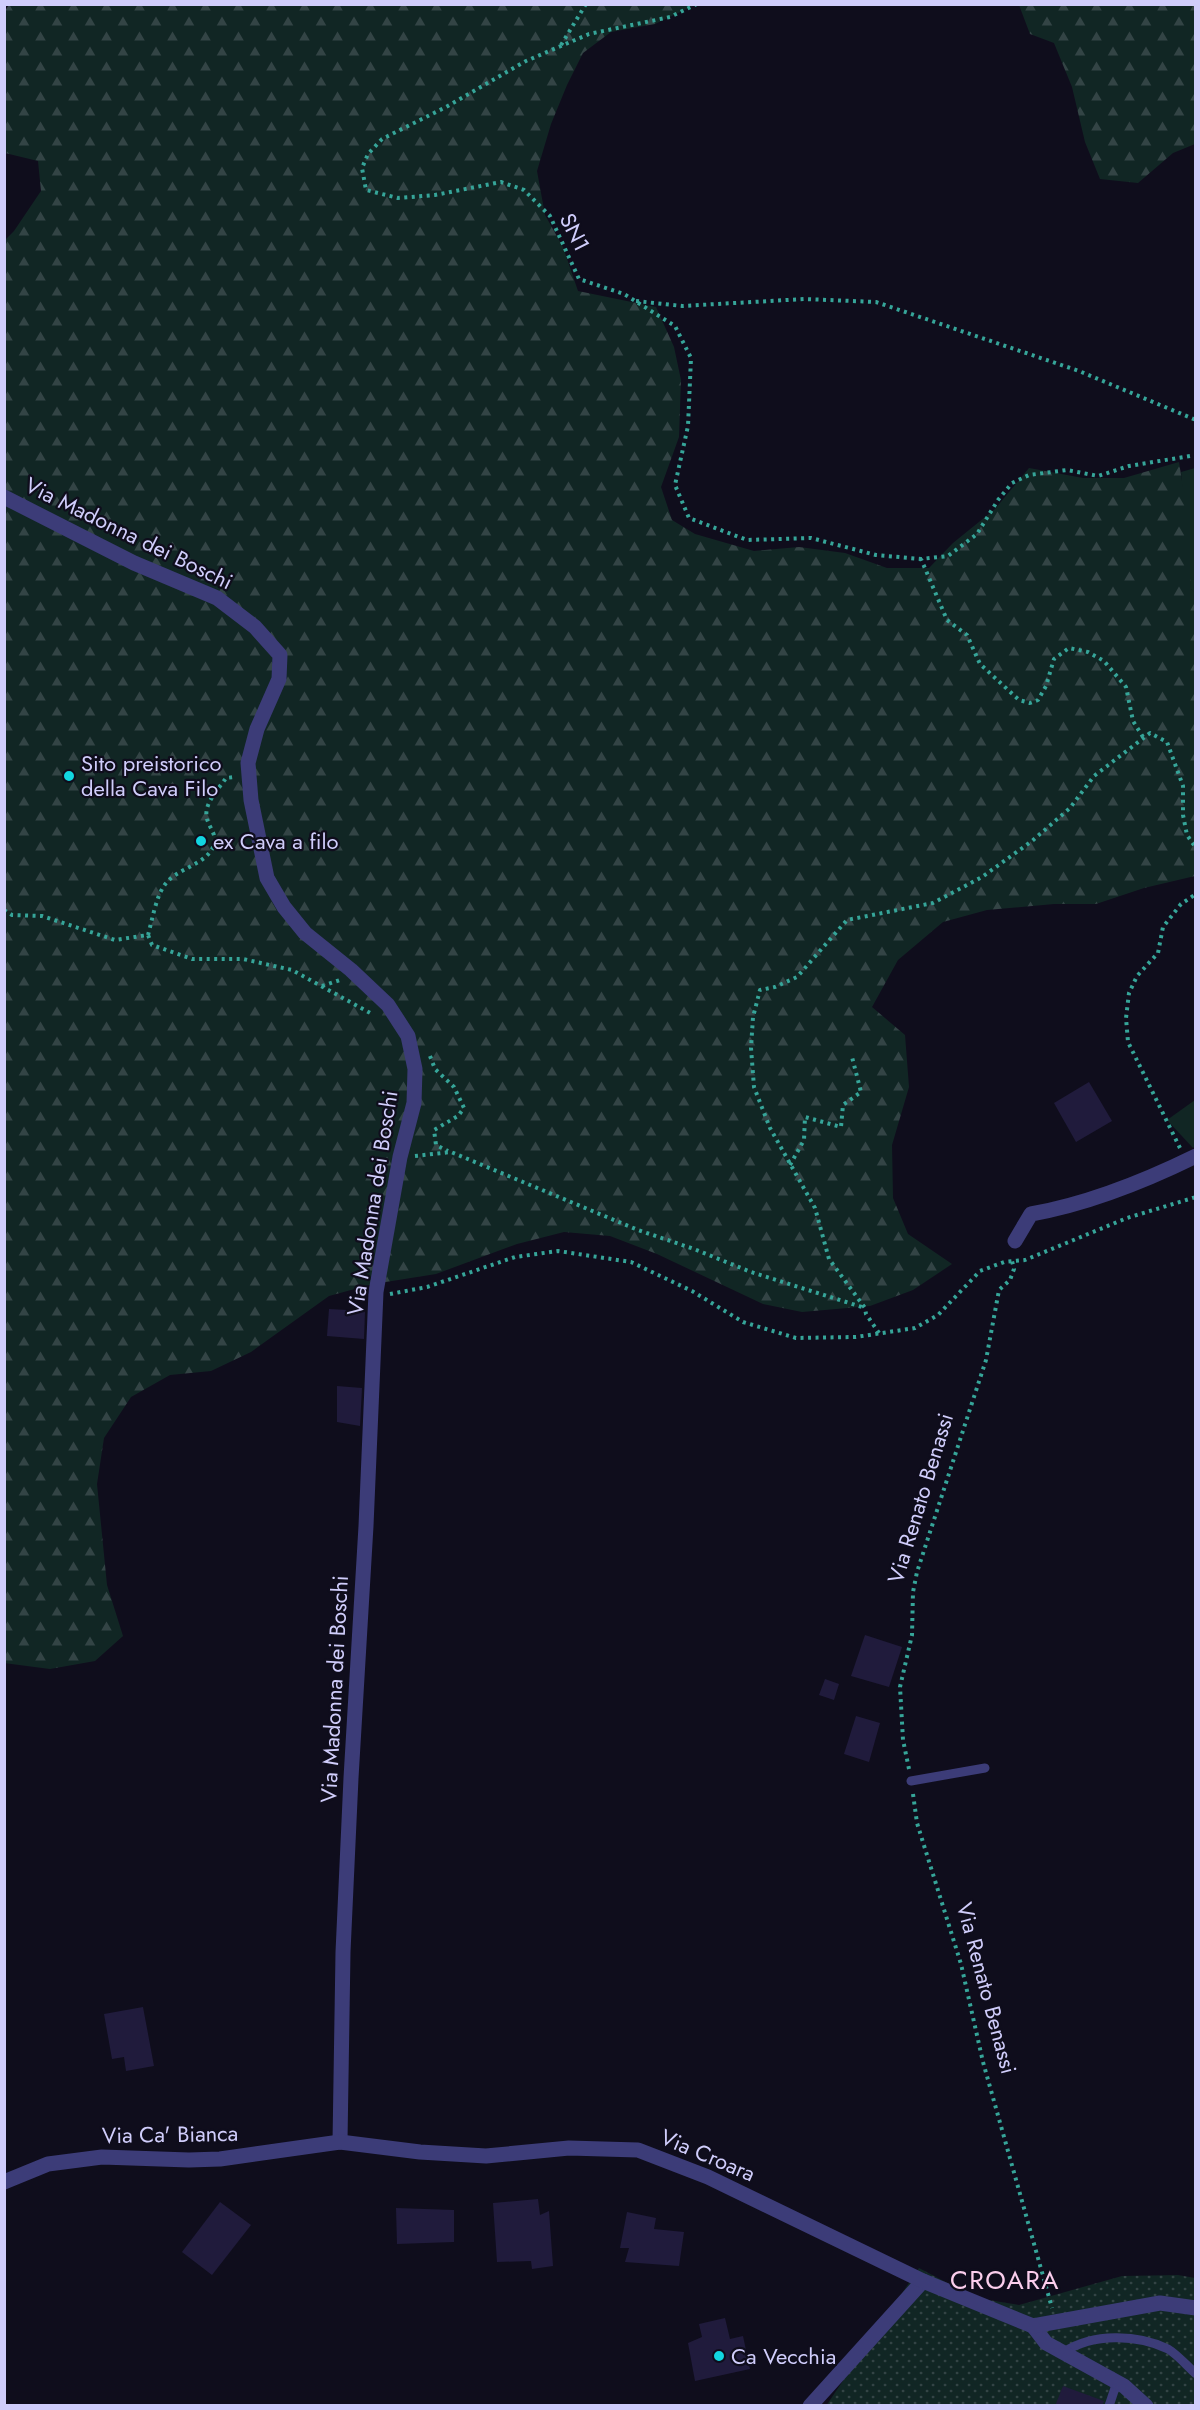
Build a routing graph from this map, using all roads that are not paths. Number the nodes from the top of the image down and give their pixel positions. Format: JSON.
{"nodes":[{"id":1,"x":4,"y":497,"type":"edge"},
{"id":2,"x":1191,"y":1158,"type":"edge"},
{"id":3,"x":1015,"y":1240,"type":"road end"},
{"id":4,"x":985,"y":1767,"type":"dead end"},
{"id":5,"x":911,"y":1781,"type":"road end"},
{"id":6,"x":340,"y":2142,"type":"junction"},
{"id":7,"x":4,"y":2182,"type":"edge"},
{"id":8,"x":922,"y":2281,"type":"junction"},
{"id":9,"x":1196,"y":2308,"type":"edge"},
{"id":10,"x":1033,"y":2326,"type":"junction"},
{"id":11,"x":1064,"y":2352,"type":"junction"},
{"id":12,"x":1196,"y":2374,"type":"edge"},
{"id":13,"x":1117,"y":2382,"type":"junction"},
{"id":14,"x":810,"y":2406,"type":"edge"},
{"id":15,"x":1109,"y":2406,"type":"edge"},
{"id":16,"x":1146,"y":2406,"type":"edge"}],
"edges":[{"from":1,"to":6,"type":"street","name":"Via Madonna dei Boschi"},
{"from":2,"to":3,"type":"street"},
{"from":4,"to":5,"type":"lane"},
{"from":6,"to":7,"type":"street","name":"Via Ca' Bianca"},
{"from":6,"to":8,"type":"street","name":"Via Croara"},
{"from":8,"to":10,"type":"street","name":"Via Croara"},
{"from":8,"to":14,"type":"street"},
{"from":9,"to":10,"type":"street","name":"Via Croara"},
{"from":10,"to":11,"type":"street","name":"Via Croara"},
{"from":11,"to":12,"type":"lane"},
{"from":11,"to":13,"type":"street","name":"Via Croara"},
{"from":13,"to":15,"type":"lane"},
{"from":13,"to":16,"type":"street","name":"Via Croara"}]}
